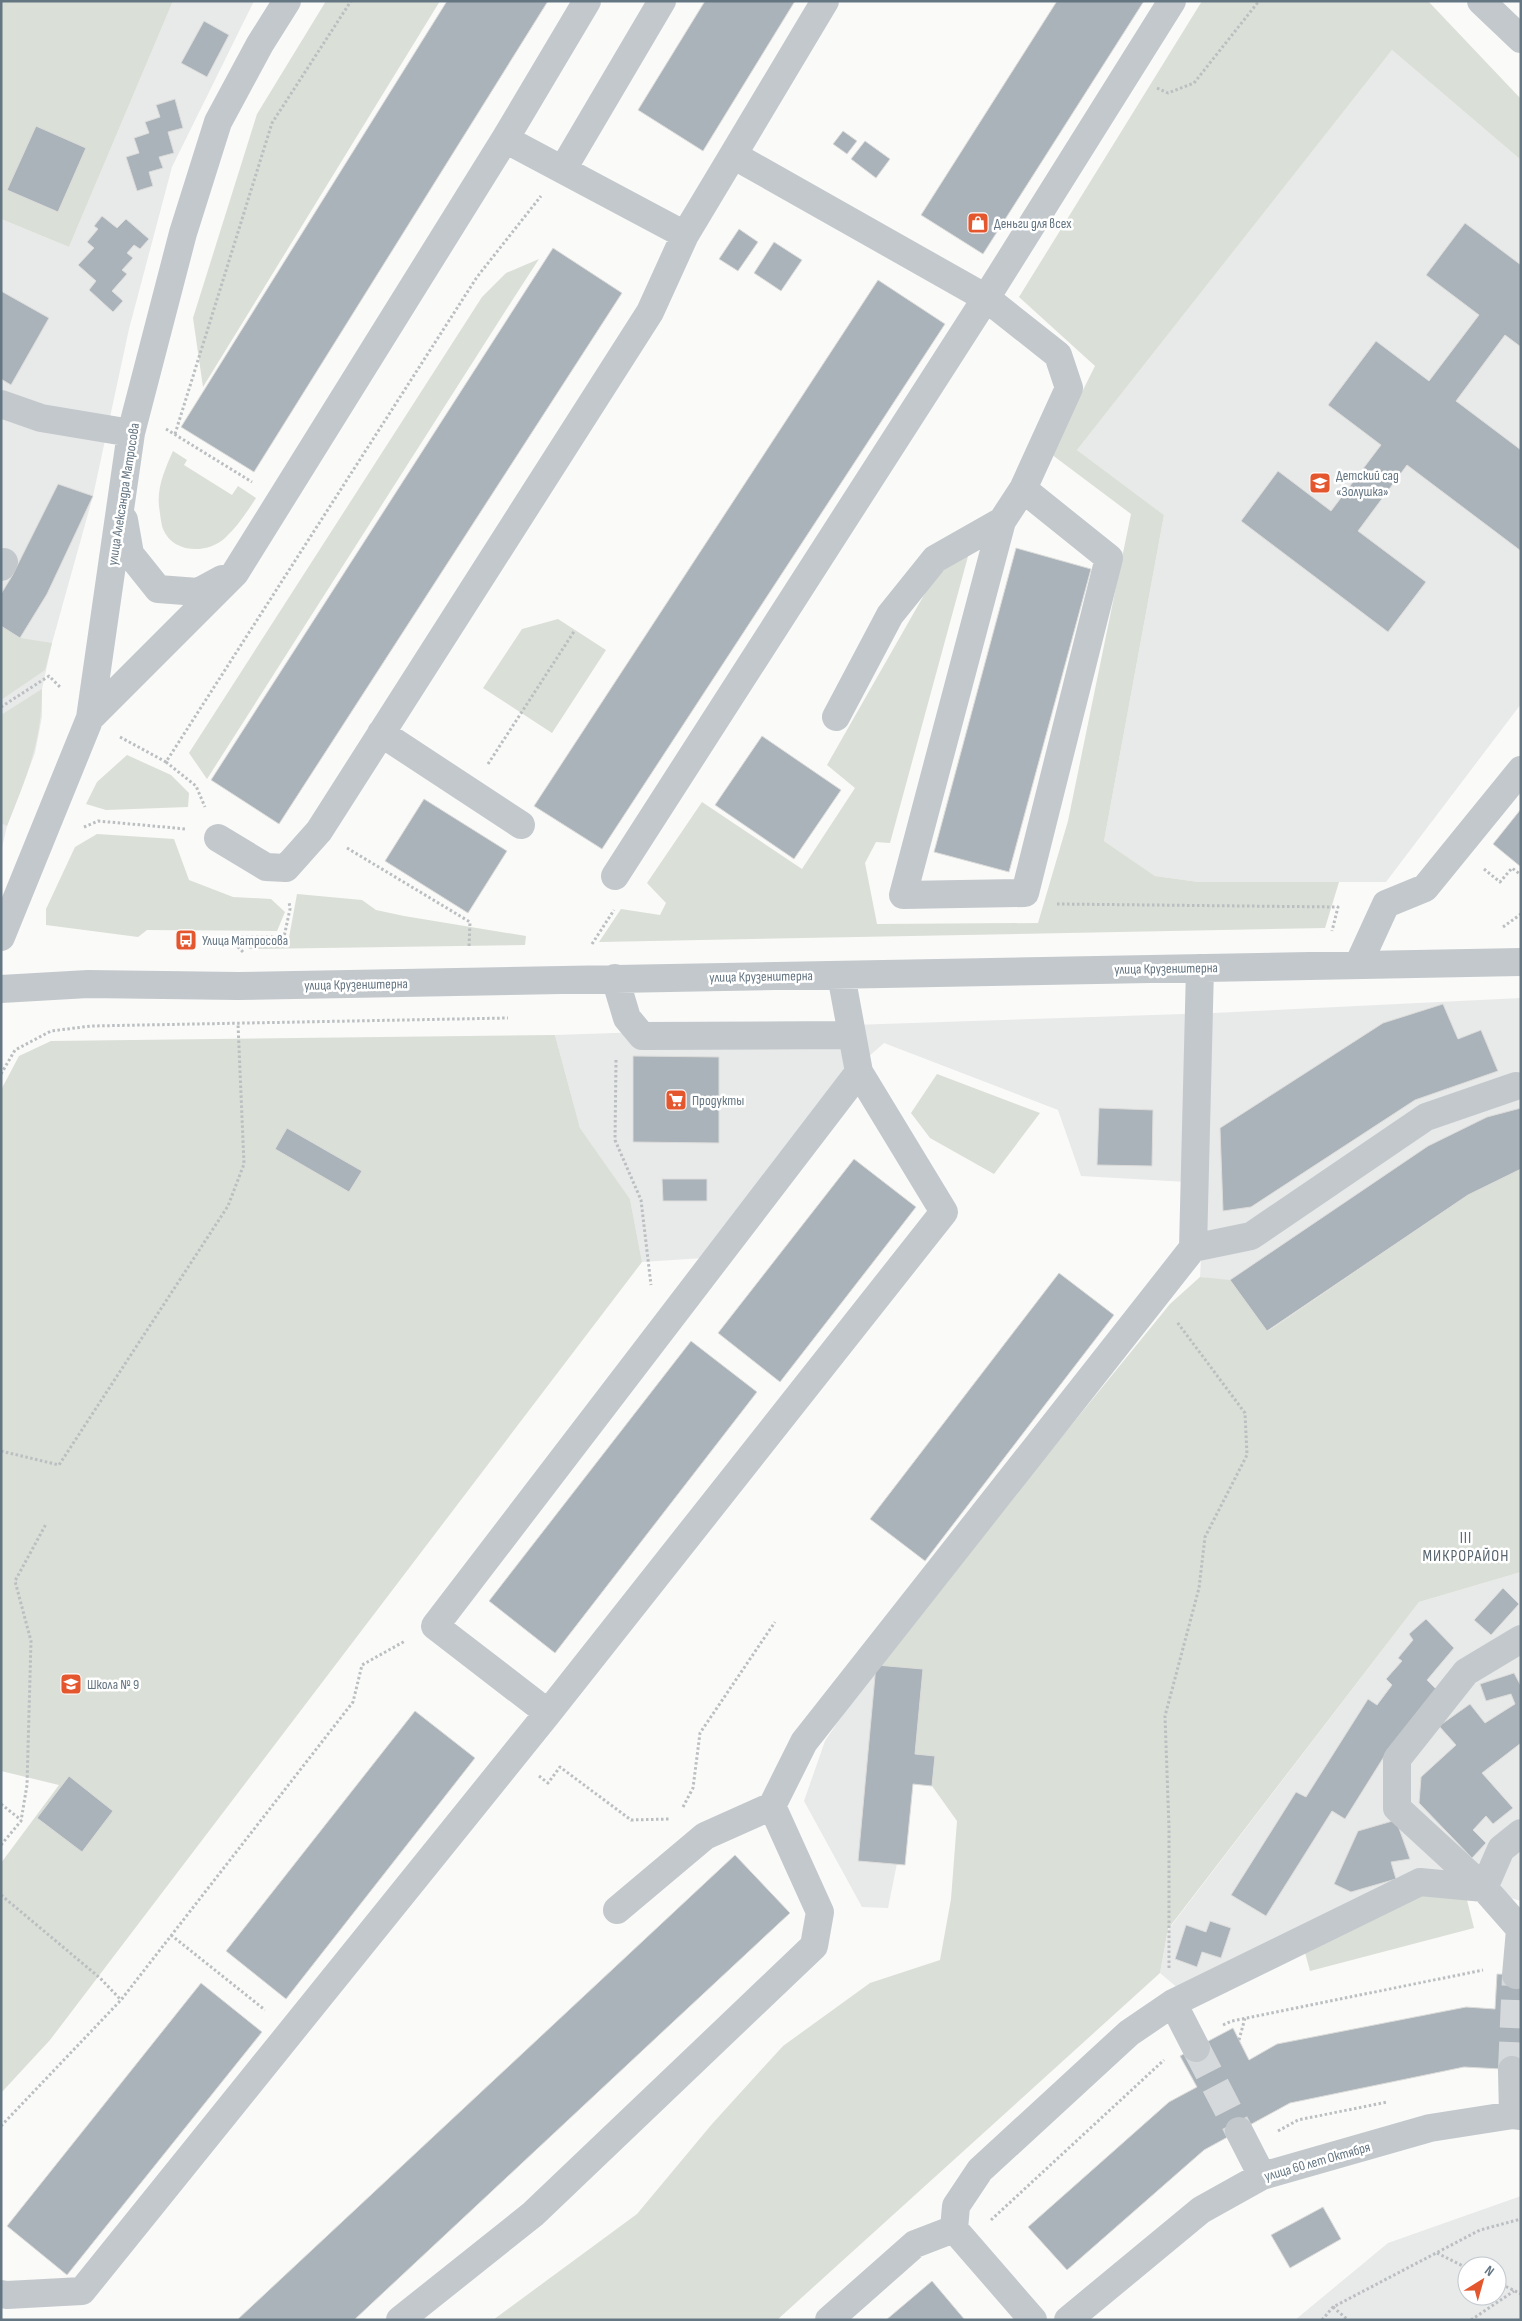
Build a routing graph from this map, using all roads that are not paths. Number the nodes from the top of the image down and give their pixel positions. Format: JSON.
{"nodes":[{"id":1,"x":287,"y":1,"type":"edge"},
{"id":2,"x":587,"y":1,"type":"edge"},
{"id":3,"x":662,"y":1,"type":"edge"},
{"id":4,"x":825,"y":1,"type":"edge"},
{"id":5,"x":1172,"y":1,"type":"edge"},
{"id":6,"x":1480,"y":1,"type":"edge"},
{"id":7,"x":1521,"y":38,"type":"edge"},
{"id":8,"x":505,"y":139,"type":"junction"},
{"id":9,"x":733,"y":155,"type":"junction"},
{"id":10,"x":562,"y":169,"type":"junction"},
{"id":11,"x":685,"y":235,"type":"junction"},
{"id":12,"x":986,"y":298,"type":"junction"},
{"id":13,"x":1,"y":404,"type":"edge"},
{"id":14,"x":134,"y":422,"type":"junction"},
{"id":15,"x":1024,"y":489,"type":"junction"},
{"id":16,"x":120,"y":504,"type":"junction"},
{"id":17,"x":1002,"y":521,"type":"junction"},
{"id":18,"x":234,"y":573,"type":"junction"},
{"id":19,"x":836,"y":717,"type":"dead end"},
{"id":20,"x":90,"y":718,"type":"junction"},
{"id":21,"x":381,"y":733,"type":"junction"},
{"id":22,"x":1521,"y":770,"type":"edge"},
{"id":23,"x":521,"y":825,"type":"dead end"},
{"id":24,"x":218,"y":838,"type":"road end"},
{"id":25,"x":615,"y":876,"type":"road end"},
{"id":26,"x":1,"y":937,"type":"edge"},
{"id":27,"x":1521,"y":962,"type":"edge"},
{"id":28,"x":1358,"y":965,"type":"junction"},
{"id":29,"x":1200,"y":968,"type":"junction"},
{"id":30,"x":841,"y":975,"type":"junction"},
{"id":31,"x":615,"y":978,"type":"junction"},
{"id":32,"x":1,"y":989,"type":"edge"},
{"id":33,"x":851,"y":1035,"type":"junction"},
{"id":34,"x":860,"y":1072,"type":"junction"},
{"id":35,"x":1516,"y":1086,"type":"dead end"},
{"id":36,"x":1193,"y":1248,"type":"junction"},
{"id":37,"x":1521,"y":1639,"type":"edge"},
{"id":38,"x":548,"y":1713,"type":"junction"},
{"id":39,"x":772,"y":1806,"type":"junction"},
{"id":40,"x":1521,"y":1833,"type":"edge"},
{"id":41,"x":1484,"y":1888,"type":"junction"},
{"id":42,"x":617,"y":1910,"type":"dead end"},
{"id":43,"x":1520,"y":1930,"type":"edge"},
{"id":44,"x":1516,"y":1974,"type":"dead end"},
{"id":45,"x":1173,"y":2003,"type":"junction"},
{"id":46,"x":1196,"y":2048,"type":"tunnel mouth"},
{"id":47,"x":1512,"y":2070,"type":"tunnel mouth"},
{"id":48,"x":1517,"y":2116,"type":"edge"},
{"id":49,"x":1239,"y":2131,"type":"tunnel mouth"},
{"id":50,"x":1262,"y":2176,"type":"junction"},
{"id":51,"x":954,"y":2229,"type":"junction"},
{"id":52,"x":1,"y":2294,"type":"edge"},
{"id":53,"x":400,"y":2320,"type":"edge"},
{"id":54,"x":829,"y":2320,"type":"edge"},
{"id":55,"x":1033,"y":2320,"type":"edge"},
{"id":56,"x":1068,"y":2320,"type":"edge"}],
"edges":[{"from":1,"to":14,"type":"street","name":"улица Александра Матросова"},
{"from":2,"to":8,"type":"street"},
{"from":3,"to":10,"type":"street"},
{"from":4,"to":9,"type":"street"},
{"from":5,"to":12,"type":"street"},
{"from":6,"to":7,"type":"street"},
{"from":8,"to":10,"type":"street"},
{"from":8,"to":18,"type":"street"},
{"from":9,"to":11,"type":"street"},
{"from":9,"to":12,"type":"street"},
{"from":10,"to":11,"type":"street"},
{"from":11,"to":21,"type":"street"},
{"from":12,"to":15,"type":"street"},
{"from":12,"to":25,"type":"street"},
{"from":13,"to":14,"type":"street"},
{"from":14,"to":16,"type":"street","name":"улица Александра Матросова"},
{"from":15,"to":17,"type":"street"},
{"from":15,"to":17,"type":"street"},
{"from":16,"to":18,"type":"street"},
{"from":16,"to":20,"type":"street","name":"улица Александра Матросова"},
{"from":17,"to":19,"type":"street"},
{"from":18,"to":20,"type":"street"},
{"from":20,"to":26,"type":"street","name":"улица Александра Матросова"},
{"from":21,"to":23,"type":"street"},
{"from":21,"to":24,"type":"street"},
{"from":22,"to":28,"type":"street"},
{"from":27,"to":28,"type":"street","name":"улица Крузенштерна"},
{"from":28,"to":29,"type":"street","name":"улица Крузенштерна"},
{"from":29,"to":30,"type":"street","name":"улица Крузенштерна"},
{"from":29,"to":36,"type":"street"},
{"from":30,"to":31,"type":"street","name":"улица Крузенштерна"},
{"from":30,"to":33,"type":"street"},
{"from":31,"to":32,"type":"street","name":"улица Крузенштерна"},
{"from":31,"to":33,"type":"street"},
{"from":33,"to":34,"type":"street"},
{"from":34,"to":38,"type":"street"},
{"from":34,"to":38,"type":"street"},
{"from":35,"to":36,"type":"street"},
{"from":36,"to":39,"type":"street"},
{"from":37,"to":41,"type":"street"},
{"from":38,"to":52,"type":"street"},
{"from":39,"to":42,"type":"street"},
{"from":39,"to":53,"type":"street"},
{"from":40,"to":41,"type":"street"},
{"from":41,"to":43,"type":"street"},
{"from":41,"to":45,"type":"street"},
{"from":43,"to":44,"type":"street"},
{"from":45,"to":46,"type":"street"},
{"from":45,"to":51,"type":"street"},
{"from":47,"to":48,"type":"street"},
{"from":48,"to":50,"type":"street","name":"улица 60 лет Октября"},
{"from":49,"to":50,"type":"street"},
{"from":50,"to":56,"type":"street","name":"улица 60 лет Октября"},
{"from":51,"to":54,"type":"street"},
{"from":51,"to":55,"type":"street"}]}
